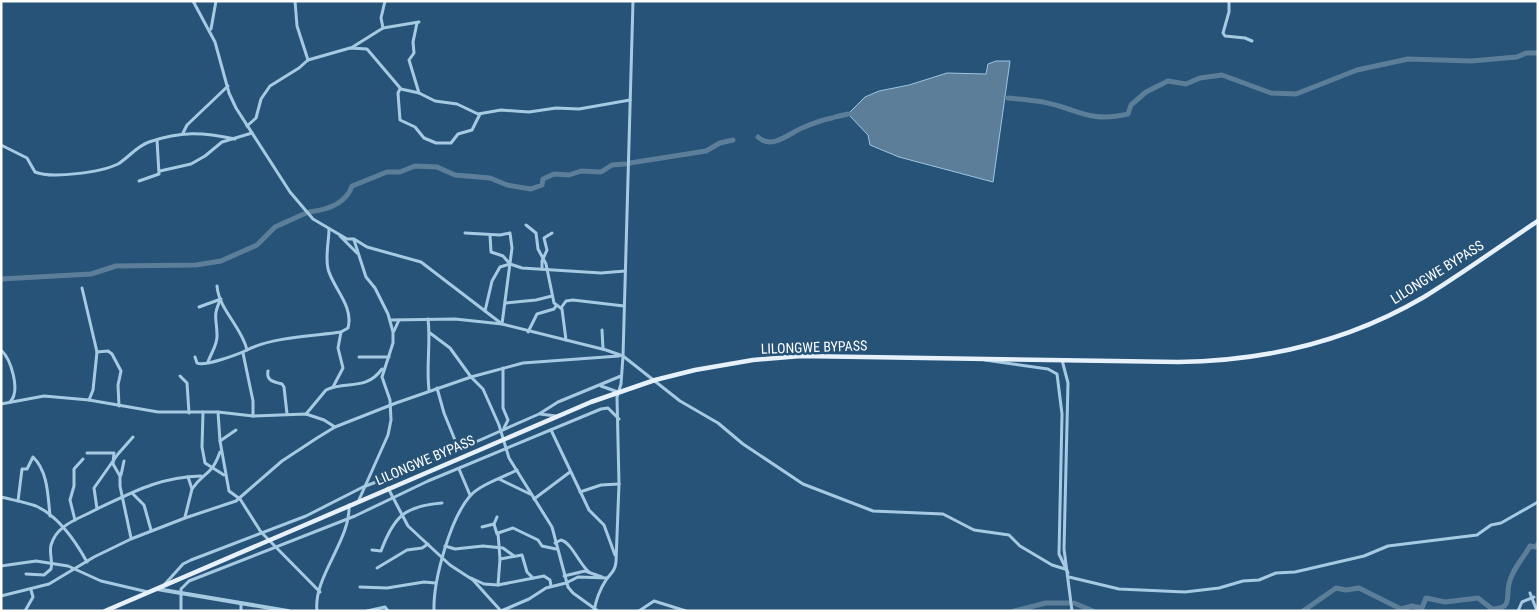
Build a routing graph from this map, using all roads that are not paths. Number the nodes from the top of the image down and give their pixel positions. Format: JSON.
{"nodes":[{"id":1,"x":193,"y":1,"type":"edge"},
{"id":2,"x":216,"y":1,"type":"edge"},
{"id":3,"x":295,"y":1,"type":"edge"},
{"id":4,"x":385,"y":1,"type":"edge"},
{"id":5,"x":633,"y":1,"type":"edge"},
{"id":6,"x":1229,"y":1,"type":"edge"},
{"id":7,"x":383,"y":28,"type":"junction"},
{"id":8,"x":211,"y":33,"type":"junction"},
{"id":9,"x":1252,"y":41,"type":"dead end"},
{"id":10,"x":350,"y":48,"type":"junction"},
{"id":11,"x":308,"y":60,"type":"junction"},
{"id":12,"x":228,"y":86,"type":"junction"},
{"id":13,"x":400,"y":89,"type":"junction"},
{"id":14,"x":419,"y":92,"type":"junction"},
{"id":15,"x":630,"y":100,"type":"junction"},
{"id":16,"x":480,"y":114,"type":"junction"},
{"id":17,"x":247,"y":126,"type":"junction"},
{"id":18,"x":183,"y":134,"type":"junction"},
{"id":19,"x":252,"y":134,"type":"junction"},
{"id":20,"x":235,"y":138,"type":"junction"},
{"id":21,"x":158,"y":140,"type":"junction"},
{"id":22,"x":1,"y":145,"type":"edge"},
{"id":23,"x":160,"y":171,"type":"junction"},
{"id":24,"x":139,"y":181,"type":"dead end"},
{"id":25,"x":1538,"y":221,"type":"edge"},
{"id":26,"x":526,"y":225,"type":"dead end"},
{"id":27,"x":329,"y":228,"type":"junction"},
{"id":28,"x":552,"y":232,"type":"dead end"},
{"id":29,"x":465,"y":233,"type":"dead end"},
{"id":30,"x":490,"y":235,"type":"junction"},
{"id":31,"x":354,"y":239,"type":"junction"},
{"id":32,"x":358,"y":254,"type":"junction"},
{"id":33,"x":543,"y":258,"type":"junction"},
{"id":34,"x":510,"y":264,"type":"junction"},
{"id":35,"x":542,"y":269,"type":"junction"},
{"id":36,"x":548,"y":271,"type":"junction"},
{"id":37,"x":624,"y":271,"type":"junction"},
{"id":38,"x":217,"y":286,"type":"dead end"},
{"id":39,"x":82,"y":288,"type":"dead end"},
{"id":40,"x":552,"y":296,"type":"junction"},
{"id":41,"x":221,"y":299,"type":"junction"},
{"id":42,"x":506,"y":303,"type":"junction"},
{"id":43,"x":556,"y":306,"type":"junction"},
{"id":44,"x":624,"y":306,"type":"junction"},
{"id":45,"x":199,"y":307,"type":"dead end"},
{"id":46,"x":561,"y":308,"type":"junction"},
{"id":47,"x":485,"y":311,"type":"junction"},
{"id":48,"x":428,"y":319,"type":"junction"},
{"id":49,"x":391,"y":320,"type":"junction"},
{"id":50,"x":399,"y":320,"type":"junction"},
{"id":51,"x":502,"y":324,"type":"junction"},
{"id":52,"x":602,"y":330,"type":"dead end"},
{"id":53,"x":341,"y":332,"type":"junction"},
{"id":54,"x":393,"y":332,"type":"junction"},
{"id":55,"x":528,"y":332,"type":"junction"},
{"id":56,"x":430,"y":333,"type":"junction"},
{"id":57,"x":566,"y":340,"type":"junction"},
{"id":58,"x":603,"y":349,"type":"junction"},
{"id":59,"x":1,"y":350,"type":"edge"},
{"id":60,"x":247,"y":350,"type":"junction"},
{"id":61,"x":97,"y":352,"type":"junction"},
{"id":62,"x":242,"y":353,"type":"junction"},
{"id":63,"x":622,"y":356,"type":"junction"},
{"id":64,"x":195,"y":357,"type":"dead end"},
{"id":65,"x":359,"y":357,"type":"dead end"},
{"id":66,"x":389,"y":357,"type":"junction"},
{"id":67,"x":978,"y":357,"type":"junction"},
{"id":68,"x":1062,"y":359,"type":"junction"},
{"id":69,"x":208,"y":362,"type":"junction"},
{"id":70,"x":384,"y":366,"type":"junction"},
{"id":71,"x":503,"y":368,"type":"junction"},
{"id":72,"x":268,"y":371,"type":"dead end"},
{"id":73,"x":180,"y":376,"type":"dead end"},
{"id":74,"x":621,"y":376,"type":"junction"},
{"id":75,"x":471,"y":377,"type":"junction"},
{"id":76,"x":655,"y":380,"type":"junction"},
{"id":77,"x":601,"y":386,"type":"junction"},
{"id":78,"x":333,"y":387,"type":"junction"},
{"id":79,"x":437,"y":388,"type":"junction"},
{"id":80,"x":429,"y":390,"type":"junction"},
{"id":81,"x":618,"y":392,"type":"junction"},
{"id":82,"x":90,"y":400,"type":"junction"},
{"id":83,"x":9,"y":402,"type":"junction"},
{"id":84,"x":1,"y":404,"type":"edge"},
{"id":85,"x":119,"y":406,"type":"junction"},
{"id":86,"x":389,"y":406,"type":"junction"},
{"id":87,"x":189,"y":412,"type":"junction"},
{"id":88,"x":203,"y":412,"type":"junction"},
{"id":89,"x":218,"y":412,"type":"junction"},
{"id":90,"x":287,"y":414,"type":"junction"},
{"id":91,"x":306,"y":414,"type":"junction"},
{"id":92,"x":539,"y":414,"type":"junction"},
{"id":93,"x":253,"y":416,"type":"junction"},
{"id":94,"x":557,"y":416,"type":"junction"},
{"id":95,"x":619,"y":419,"type":"junction"},
{"id":96,"x":335,"y":427,"type":"junction"},
{"id":97,"x":236,"y":430,"type":"dead end"},
{"id":98,"x":502,"y":430,"type":"junction"},
{"id":99,"x":551,"y":430,"type":"junction"},
{"id":100,"x":133,"y":437,"type":"dead end"},
{"id":101,"x":504,"y":439,"type":"junction"},
{"id":102,"x":220,"y":442,"type":"junction"},
{"id":103,"x":221,"y":450,"type":"junction"},
{"id":104,"x":459,"y":450,"type":"junction"},
{"id":105,"x":506,"y":450,"type":"junction"},
{"id":106,"x":87,"y":453,"type":"dead end"},
{"id":107,"x":83,"y":458,"type":"dead end"},
{"id":108,"x":113,"y":460,"type":"junction"},
{"id":109,"x":124,"y":461,"type":"dead end"},
{"id":110,"x":459,"y":468,"type":"junction"},
{"id":111,"x":213,"y":469,"type":"junction"},
{"id":112,"x":517,"y":470,"type":"junction"},
{"id":113,"x":570,"y":472,"type":"junction"},
{"id":114,"x":120,"y":476,"type":"junction"},
{"id":115,"x":188,"y":476,"type":"junction"},
{"id":116,"x":201,"y":476,"type":"junction"},
{"id":117,"x":225,"y":476,"type":"junction"},
{"id":118,"x":499,"y":479,"type":"junction"},
{"id":119,"x":619,"y":484,"type":"junction"},
{"id":120,"x":362,"y":487,"type":"junction"},
{"id":121,"x":192,"y":488,"type":"junction"},
{"id":122,"x":388,"y":488,"type":"junction"},
{"id":123,"x":580,"y":492,"type":"junction"},
{"id":124,"x":132,"y":493,"type":"junction"},
{"id":125,"x":531,"y":494,"type":"junction"},
{"id":126,"x":470,"y":495,"type":"junction"},
{"id":127,"x":1,"y":497,"type":"edge"},
{"id":128,"x":123,"y":498,"type":"junction"},
{"id":129,"x":393,"y":498,"type":"junction"},
{"id":130,"x":240,"y":499,"type":"junction"},
{"id":131,"x":534,"y":499,"type":"junction"},
{"id":132,"x":18,"y":501,"type":"junction"},
{"id":133,"x":358,"y":502,"type":"junction"},
{"id":134,"x":1538,"y":502,"type":"edge"},
{"id":135,"x":442,"y":503,"type":"dead end"},
{"id":136,"x":349,"y":505,"type":"junction"},
{"id":137,"x":97,"y":509,"type":"junction"},
{"id":138,"x":402,"y":514,"type":"junction"},
{"id":139,"x":50,"y":516,"type":"junction"},
{"id":140,"x":497,"y":516,"type":"dead end"},
{"id":141,"x":185,"y":518,"type":"junction"},
{"id":142,"x":350,"y":518,"type":"junction"},
{"id":143,"x":75,"y":520,"type":"junction"},
{"id":144,"x":494,"y":524,"type":"junction"},
{"id":145,"x":482,"y":526,"type":"dead end"},
{"id":146,"x":61,"y":527,"type":"junction"},
{"id":147,"x":151,"y":530,"type":"junction"},
{"id":148,"x":261,"y":532,"type":"junction"},
{"id":149,"x":497,"y":535,"type":"junction"},
{"id":150,"x":131,"y":539,"type":"junction"},
{"id":151,"x":268,"y":540,"type":"junction"},
{"id":152,"x":428,"y":544,"type":"junction"},
{"id":153,"x":555,"y":544,"type":"junction"},
{"id":154,"x":445,"y":546,"type":"junction"},
{"id":155,"x":276,"y":547,"type":"junction"},
{"id":156,"x":498,"y":548,"type":"junction"},
{"id":157,"x":556,"y":549,"type":"junction"},
{"id":158,"x":372,"y":550,"type":"dead end"},
{"id":159,"x":514,"y":556,"type":"junction"},
{"id":160,"x":442,"y":558,"type":"junction"},
{"id":161,"x":616,"y":558,"type":"junction"},
{"id":162,"x":500,"y":559,"type":"junction"},
{"id":163,"x":87,"y":562,"type":"junction"},
{"id":164,"x":52,"y":564,"type":"junction"},
{"id":165,"x":1,"y":566,"type":"edge"},
{"id":166,"x":76,"y":568,"type":"junction"},
{"id":167,"x":377,"y":568,"type":"dead end"},
{"id":168,"x":1065,"y":569,"type":"junction"},
{"id":169,"x":589,"y":572,"type":"junction"},
{"id":170,"x":26,"y":574,"type":"dead end"},
{"id":171,"x":1069,"y":575,"type":"junction"},
{"id":172,"x":564,"y":576,"type":"junction"},
{"id":173,"x":468,"y":577,"type":"junction"},
{"id":174,"x":602,"y":577,"type":"junction"},
{"id":175,"x":533,"y":578,"type":"junction"},
{"id":176,"x":607,"y":578,"type":"junction"},
{"id":177,"x":435,"y":583,"type":"junction"},
{"id":178,"x":566,"y":583,"type":"junction"},
{"id":179,"x":164,"y":584,"type":"junction"},
{"id":180,"x":498,"y":586,"type":"junction"},
{"id":181,"x":551,"y":586,"type":"junction"},
{"id":182,"x":360,"y":587,"type":"dead end"},
{"id":183,"x":154,"y":589,"type":"junction"},
{"id":184,"x":31,"y":590,"type":"junction"},
{"id":185,"x":148,"y":592,"type":"junction"},
{"id":186,"x":320,"y":592,"type":"junction"},
{"id":187,"x":1530,"y":593,"type":"dead end"},
{"id":188,"x":181,"y":594,"type":"junction"},
{"id":189,"x":1,"y":596,"type":"edge"},
{"id":190,"x":1534,"y":597,"type":"junction"},
{"id":191,"x":242,"y":604,"type":"junction"},
{"id":192,"x":118,"y":605,"type":"junction"},
{"id":193,"x":594,"y":609,"type":"edge"},
{"id":194,"x":26,"y":611,"type":"edge"},
{"id":195,"x":105,"y":611,"type":"edge"},
{"id":196,"x":120,"y":611,"type":"edge"},
{"id":197,"x":182,"y":611,"type":"edge"},
{"id":198,"x":241,"y":611,"type":"edge"},
{"id":199,"x":288,"y":611,"type":"edge"},
{"id":200,"x":317,"y":611,"type":"edge"},
{"id":201,"x":367,"y":611,"type":"edge"},
{"id":202,"x":388,"y":611,"type":"edge"},
{"id":203,"x":434,"y":611,"type":"edge"},
{"id":204,"x":598,"y":611,"type":"edge"},
{"id":205,"x":639,"y":611,"type":"edge"},
{"id":206,"x":686,"y":611,"type":"edge"},
{"id":207,"x":1072,"y":611,"type":"edge"},
{"id":208,"x":1518,"y":611,"type":"edge"},
{"id":209,"x":1537,"y":611,"type":"edge"}],
"edges":[{"from":1,"to":8,"type":"street"},
{"from":2,"to":8,"type":"street"},
{"from":3,"to":11,"type":"street"},
{"from":4,"to":7,"type":"street"},
{"from":5,"to":15,"type":"street"},
{"from":6,"to":9,"type":"street"},
{"from":7,"to":10,"type":"street"},
{"from":7,"to":14,"type":"street"},
{"from":8,"to":12,"type":"street"},
{"from":10,"to":11,"type":"street"},
{"from":10,"to":13,"type":"street"},
{"from":11,"to":17,"type":"street"},
{"from":12,"to":17,"type":"street"},
{"from":12,"to":18,"type":"street"},
{"from":13,"to":14,"type":"street"},
{"from":13,"to":16,"type":"street"},
{"from":14,"to":16,"type":"street"},
{"from":15,"to":16,"type":"street"},
{"from":15,"to":37,"type":"street"},
{"from":17,"to":19,"type":"street"},
{"from":18,"to":20,"type":"street"},
{"from":18,"to":21,"type":"street"},
{"from":19,"to":20,"type":"street"},
{"from":19,"to":27,"type":"street"},
{"from":20,"to":23,"type":"street"},
{"from":21,"to":22,"type":"street"},
{"from":21,"to":23,"type":"street"},
{"from":23,"to":24,"type":"street"},
{"from":25,"to":68,"type":"main road","name":"LILONGWE BYPASS"},
{"from":26,"to":33,"type":"street"},
{"from":27,"to":31,"type":"street"},
{"from":27,"to":32,"type":"street"},
{"from":27,"to":53,"type":"street"},
{"from":28,"to":33,"type":"street"},
{"from":29,"to":30,"type":"street"},
{"from":30,"to":34,"type":"street"},
{"from":30,"to":34,"type":"street"},
{"from":31,"to":32,"type":"street"},
{"from":31,"to":47,"type":"street"},
{"from":32,"to":49,"type":"street"},
{"from":33,"to":35,"type":"street"},
{"from":33,"to":36,"type":"street"},
{"from":34,"to":35,"type":"street"},
{"from":34,"to":42,"type":"street"},
{"from":34,"to":47,"type":"street"},
{"from":35,"to":36,"type":"street"},
{"from":36,"to":37,"type":"street"},
{"from":36,"to":40,"type":"street"},
{"from":37,"to":44,"type":"street"},
{"from":38,"to":41,"type":"street"},
{"from":39,"to":61,"type":"street"},
{"from":40,"to":42,"type":"street"},
{"from":40,"to":43,"type":"street"},
{"from":41,"to":45,"type":"street"},
{"from":41,"to":60,"type":"street"},
{"from":41,"to":69,"type":"street"},
{"from":42,"to":51,"type":"street"},
{"from":43,"to":46,"type":"street"},
{"from":43,"to":55,"type":"street"},
{"from":44,"to":46,"type":"street"},
{"from":44,"to":63,"type":"street"},
{"from":46,"to":57,"type":"street"},
{"from":47,"to":51,"type":"street"},
{"from":48,"to":50,"type":"street"},
{"from":48,"to":51,"type":"street"},
{"from":48,"to":56,"type":"street"},
{"from":49,"to":50,"type":"street"},
{"from":49,"to":54,"type":"street"},
{"from":50,"to":54,"type":"street"},
{"from":51,"to":55,"type":"street"},
{"from":52,"to":58,"type":"street"},
{"from":53,"to":60,"type":"street"},
{"from":53,"to":78,"type":"street"},
{"from":54,"to":66,"type":"street"},
{"from":55,"to":57,"type":"street"},
{"from":56,"to":75,"type":"street"},
{"from":56,"to":80,"type":"street"},
{"from":57,"to":58,"type":"street"},
{"from":58,"to":63,"type":"street"},
{"from":59,"to":83,"type":"street"},
{"from":60,"to":62,"type":"street"},
{"from":61,"to":82,"type":"street"},
{"from":61,"to":85,"type":"street"},
{"from":62,"to":69,"type":"street"},
{"from":62,"to":93,"type":"street"},
{"from":63,"to":71,"type":"street"},
{"from":63,"to":74,"type":"street"},
{"from":63,"to":76,"type":"street"},
{"from":64,"to":69,"type":"street"},
{"from":65,"to":66,"type":"street"},
{"from":66,"to":70,"type":"street"},
{"from":67,"to":68,"type":"main road","name":"LILONGWE BYPASS"},
{"from":67,"to":76,"type":"main road","name":"LILONGWE BYPASS"},
{"from":67,"to":168,"type":"street"},
{"from":68,"to":171,"type":"street"},
{"from":70,"to":78,"type":"street"},
{"from":70,"to":86,"type":"street"},
{"from":71,"to":75,"type":"street"},
{"from":71,"to":98,"type":"street"},
{"from":72,"to":90,"type":"street"},
{"from":73,"to":87,"type":"street"},
{"from":74,"to":77,"type":"street"},
{"from":74,"to":81,"type":"street"},
{"from":75,"to":79,"type":"street"},
{"from":75,"to":98,"type":"street"},
{"from":76,"to":81,"type":"main road","name":"LILONGWE BYPASS"},
{"from":76,"to":168,"type":"street"},
{"from":77,"to":81,"type":"street"},
{"from":77,"to":92,"type":"street"},
{"from":78,"to":91,"type":"street"},
{"from":79,"to":80,"type":"street"},
{"from":79,"to":104,"type":"street"},
{"from":80,"to":86,"type":"street"},
{"from":81,"to":94,"type":"main road","name":"LILONGWE BYPASS"},
{"from":81,"to":95,"type":"street"},
{"from":82,"to":83,"type":"street"},
{"from":82,"to":85,"type":"street"},
{"from":83,"to":84,"type":"street"},
{"from":85,"to":87,"type":"street"},
{"from":86,"to":96,"type":"street"},
{"from":86,"to":120,"type":"street"},
{"from":87,"to":88,"type":"street"},
{"from":88,"to":89,"type":"street"},
{"from":88,"to":111,"type":"street"},
{"from":89,"to":93,"type":"street"},
{"from":89,"to":102,"type":"street"},
{"from":90,"to":91,"type":"street"},
{"from":90,"to":93,"type":"street"},
{"from":91,"to":96,"type":"street"},
{"from":92,"to":94,"type":"street"},
{"from":92,"to":98,"type":"street"},
{"from":94,"to":101,"type":"main road","name":"LILONGWE BYPASS"},
{"from":95,"to":99,"type":"street"},
{"from":95,"to":119,"type":"street"},
{"from":96,"to":130,"type":"street"},
{"from":97,"to":102,"type":"street"},
{"from":98,"to":101,"type":"street"},
{"from":98,"to":104,"type":"street"},
{"from":99,"to":105,"type":"street"},
{"from":99,"to":113,"type":"street"},
{"from":100,"to":108,"type":"street"},
{"from":101,"to":105,"type":"street"},
{"from":101,"to":122,"type":"main road","name":"LILONGWE BYPASS"},
{"from":102,"to":103,"type":"street"},
{"from":103,"to":111,"type":"street"},
{"from":103,"to":117,"type":"street"},
{"from":104,"to":120,"type":"street"},
{"from":105,"to":110,"type":"street"},
{"from":105,"to":112,"type":"street"},
{"from":106,"to":108,"type":"street"},
{"from":107,"to":143,"type":"street"},
{"from":108,"to":114,"type":"street"},
{"from":108,"to":137,"type":"street"},
{"from":109,"to":114,"type":"street"},
{"from":110,"to":126,"type":"street"},
{"from":110,"to":129,"type":"street"},
{"from":111,"to":116,"type":"street"},
{"from":111,"to":117,"type":"street"},
{"from":112,"to":118,"type":"street"},
{"from":112,"to":125,"type":"street"},
{"from":113,"to":123,"type":"street"},
{"from":113,"to":131,"type":"street"},
{"from":114,"to":128,"type":"street"},
{"from":115,"to":116,"type":"street"},
{"from":115,"to":121,"type":"street"},
{"from":115,"to":124,"type":"street"},
{"from":116,"to":121,"type":"street"},
{"from":117,"to":130,"type":"street"},
{"from":118,"to":125,"type":"street"},
{"from":118,"to":126,"type":"street"},
{"from":119,"to":123,"type":"street"},
{"from":119,"to":161,"type":"street"},
{"from":120,"to":133,"type":"street"},
{"from":120,"to":148,"type":"street"},
{"from":121,"to":141,"type":"street"},
{"from":122,"to":129,"type":"street"},
{"from":122,"to":133,"type":"main road","name":"LILONGWE BYPASS"},
{"from":123,"to":161,"type":"street"},
{"from":124,"to":128,"type":"street"},
{"from":124,"to":147,"type":"street"},
{"from":125,"to":131,"type":"street"},
{"from":126,"to":154,"type":"street"},
{"from":127,"to":132,"type":"street"},
{"from":128,"to":137,"type":"street"},
{"from":128,"to":150,"type":"street"},
{"from":129,"to":138,"type":"street"},
{"from":129,"to":142,"type":"street"},
{"from":130,"to":141,"type":"street"},
{"from":130,"to":148,"type":"street"},
{"from":131,"to":153,"type":"street"},
{"from":132,"to":139,"type":"street"},
{"from":132,"to":139,"type":"street"},
{"from":133,"to":136,"type":"main road","name":"LILONGWE BYPASS"},
{"from":134,"to":171,"type":"street"},
{"from":135,"to":138,"type":"street"},
{"from":136,"to":142,"type":"street"},
{"from":136,"to":151,"type":"main road","name":"LILONGWE BYPASS"},
{"from":137,"to":143,"type":"street"},
{"from":138,"to":152,"type":"street"},
{"from":138,"to":158,"type":"street"},
{"from":139,"to":146,"type":"street"},
{"from":140,"to":144,"type":"street"},
{"from":141,"to":147,"type":"street"},
{"from":142,"to":155,"type":"street"},
{"from":142,"to":186,"type":"street"},
{"from":143,"to":146,"type":"street"},
{"from":144,"to":145,"type":"street"},
{"from":144,"to":149,"type":"street"},
{"from":146,"to":163,"type":"street"},
{"from":146,"to":164,"type":"street"},
{"from":147,"to":150,"type":"street"},
{"from":148,"to":151,"type":"street"},
{"from":148,"to":179,"type":"street"},
{"from":149,"to":156,"type":"street"},
{"from":149,"to":157,"type":"street"},
{"from":150,"to":163,"type":"street"},
{"from":151,"to":155,"type":"street"},
{"from":151,"to":179,"type":"main road","name":"LILONGWE BYPASS"},
{"from":152,"to":160,"type":"street"},
{"from":152,"to":167,"type":"street"},
{"from":153,"to":157,"type":"street"},
{"from":153,"to":169,"type":"street"},
{"from":154,"to":156,"type":"street"},
{"from":154,"to":160,"type":"street"},
{"from":155,"to":186,"type":"street"},
{"from":155,"to":188,"type":"street"},
{"from":156,"to":159,"type":"street"},
{"from":156,"to":162,"type":"street"},
{"from":157,"to":172,"type":"street"},
{"from":159,"to":162,"type":"street"},
{"from":159,"to":175,"type":"street"},
{"from":160,"to":173,"type":"street"},
{"from":160,"to":177,"type":"street"},
{"from":161,"to":176,"type":"street"},
{"from":162,"to":180,"type":"street"},
{"from":163,"to":166,"type":"street"},
{"from":164,"to":165,"type":"street"},
{"from":164,"to":166,"type":"street"},
{"from":164,"to":170,"type":"street"},
{"from":166,"to":184,"type":"street"},
{"from":166,"to":185,"type":"street"},
{"from":168,"to":171,"type":"street"},
{"from":169,"to":172,"type":"street"},
{"from":169,"to":174,"type":"street"},
{"from":171,"to":207,"type":"street"},
{"from":172,"to":178,"type":"street"},
{"from":173,"to":180,"type":"street"},
{"from":173,"to":181,"type":"street"},
{"from":174,"to":176,"type":"street"},
{"from":174,"to":178,"type":"street"},
{"from":175,"to":180,"type":"street"},
{"from":175,"to":181,"type":"street"},
{"from":176,"to":193,"type":"street"},
{"from":177,"to":182,"type":"street"},
{"from":177,"to":203,"type":"street"},
{"from":178,"to":181,"type":"street"},
{"from":178,"to":193,"type":"street"},
{"from":179,"to":183,"type":"main road","name":"LILONGWE BYPASS"},
{"from":183,"to":185,"type":"main road","name":"LILONGWE BYPASS"},
{"from":183,"to":188,"type":"street"},
{"from":184,"to":189,"type":"street"},
{"from":184,"to":194,"type":"street"},
{"from":185,"to":192,"type":"main road","name":"LILONGWE BYPASS"},
{"from":186,"to":200,"type":"street"},
{"from":187,"to":190,"type":"street"},
{"from":188,"to":191,"type":"street"},
{"from":188,"to":197,"type":"street"},
{"from":190,"to":208,"type":"street"},
{"from":190,"to":209,"type":"street"},
{"from":191,"to":198,"type":"street"},
{"from":191,"to":199,"type":"street"},
{"from":192,"to":195,"type":"main road","name":"LILONGWE BYPASS"},
{"from":192,"to":196,"type":"street"},
{"from":193,"to":204,"type":"street"},
{"from":201,"to":202,"type":"street"},
{"from":205,"to":206,"type":"street"}]}
